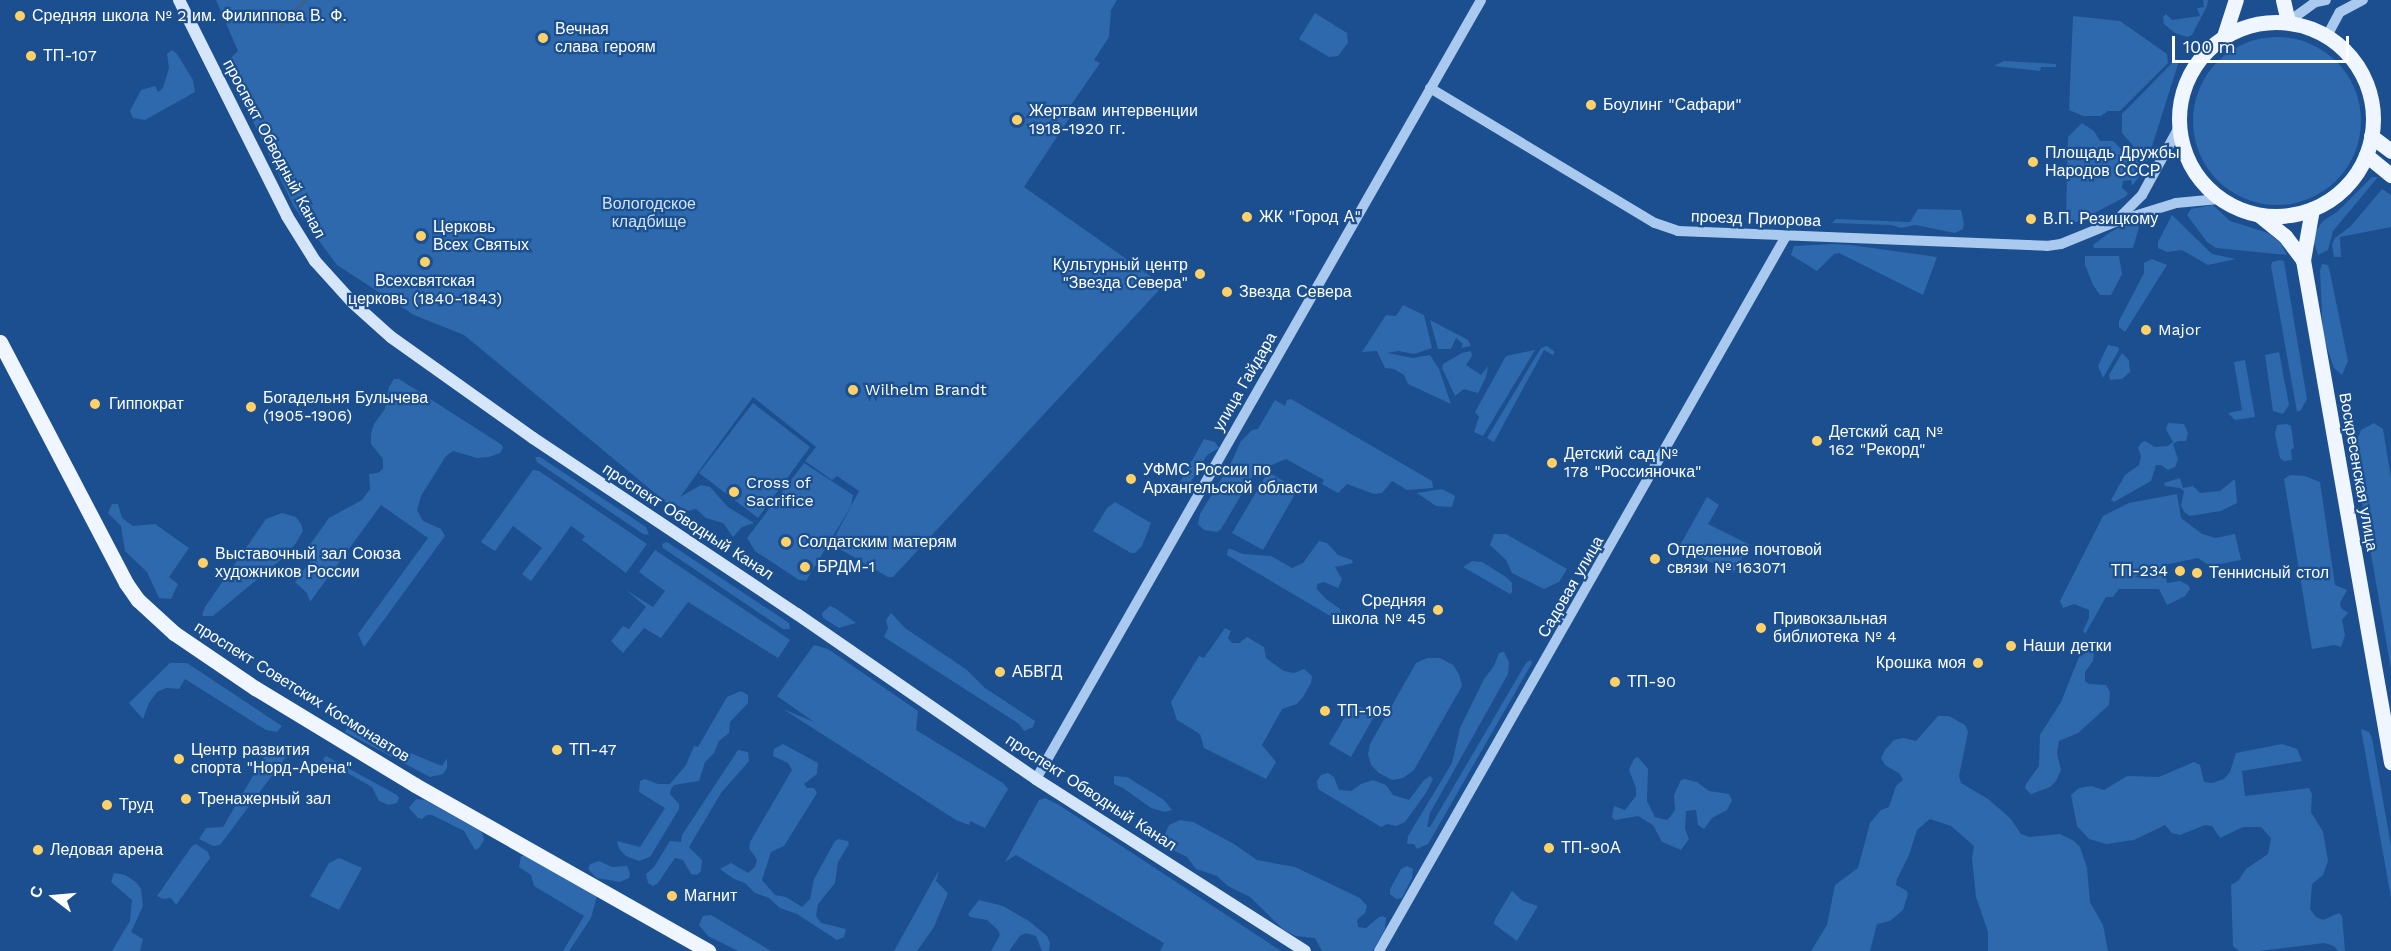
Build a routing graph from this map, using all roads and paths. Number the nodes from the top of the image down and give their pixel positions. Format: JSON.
{"nodes":[{"id":1,"x":179,"y":0,"type":"edge"},
{"id":2,"x":1481,"y":0,"type":"edge"},
{"id":3,"x":2236,"y":0,"type":"edge"},
{"id":4,"x":2283,"y":0,"type":"edge"},
{"id":5,"x":2326,"y":0,"type":"edge"},
{"id":6,"x":2363,"y":0,"type":"edge"},
{"id":7,"x":2288,"y":22,"type":"junction"},
{"id":8,"x":2224,"y":36,"type":"junction"},
{"id":9,"x":2327,"y":36,"type":"junction"},
{"id":10,"x":1430,"y":88,"type":"junction"},
{"id":11,"x":2178,"y":129,"type":"junction"},
{"id":12,"x":2372,"y":136,"type":"junction"},
{"id":13,"x":2391,"y":151,"type":"edge"},
{"id":14,"x":2366,"y":155,"type":"junction"},
{"id":15,"x":2391,"y":175,"type":"edge"},
{"id":16,"x":2219,"y":199,"type":"junction"},
{"id":17,"x":2312,"y":209,"type":"junction"},
{"id":18,"x":2259,"y":215,"type":"junction"},
{"id":19,"x":2115,"y":222,"type":"junction"},
{"id":20,"x":1786,"y":236,"type":"junction"},
{"id":21,"x":2303,"y":260,"type":"junction"},
{"id":22,"x":0,"y":342,"type":"edge"},
{"id":23,"x":2391,"y":762,"type":"edge"},
{"id":24,"x":1036,"y":779,"type":"junction"},
{"id":25,"x":708,"y":951,"type":"edge"},
{"id":26,"x":1305,"y":951,"type":"edge"},
{"id":27,"x":1379,"y":951,"type":"edge"}],
"edges":[{"from":1,"to":24,"type":"main road","name":"проспект Обводный Канал"},
{"from":2,"to":10,"type":"street","name":"улица Гайдара"},
{"from":3,"to":8,"type":"main road"},
{"from":4,"to":7,"type":"main road"},
{"from":5,"to":7,"type":"street"},
{"from":6,"to":9,"type":"street"},
{"from":7,"to":8,"type":"main road"},
{"from":7,"to":9,"type":"main road"},
{"from":8,"to":11,"type":"main road"},
{"from":9,"to":12,"type":"main road"},
{"from":10,"to":20,"type":"street","name":"проезд Приорова"},
{"from":10,"to":24,"type":"street","name":"улица Гайдара"},
{"from":11,"to":16,"type":"main road"},
{"from":11,"to":19,"type":"street"},
{"from":12,"to":13,"type":"main road"},
{"from":12,"to":14,"type":"main road"},
{"from":14,"to":15,"type":"main road"},
{"from":14,"to":17,"type":"main road"},
{"from":16,"to":18,"type":"main road"},
{"from":16,"to":19,"type":"street","name":"проезд Приорова"},
{"from":17,"to":18,"type":"main road"},
{"from":17,"to":21,"type":"main road","name":"Воскресенская улица"},
{"from":18,"to":21,"type":"main road","name":"Воскресенская улица"},
{"from":19,"to":20,"type":"street","name":"проезд Приорова"},
{"from":20,"to":27,"type":"street","name":"Садовая улица"},
{"from":21,"to":23,"type":"main road","name":"Воскресенская улица"},
{"from":22,"to":25,"type":"main road","name":"проспект Советских Космонавтов"},
{"from":24,"to":26,"type":"main road","name":"проспект Обводный Канал"}]}
